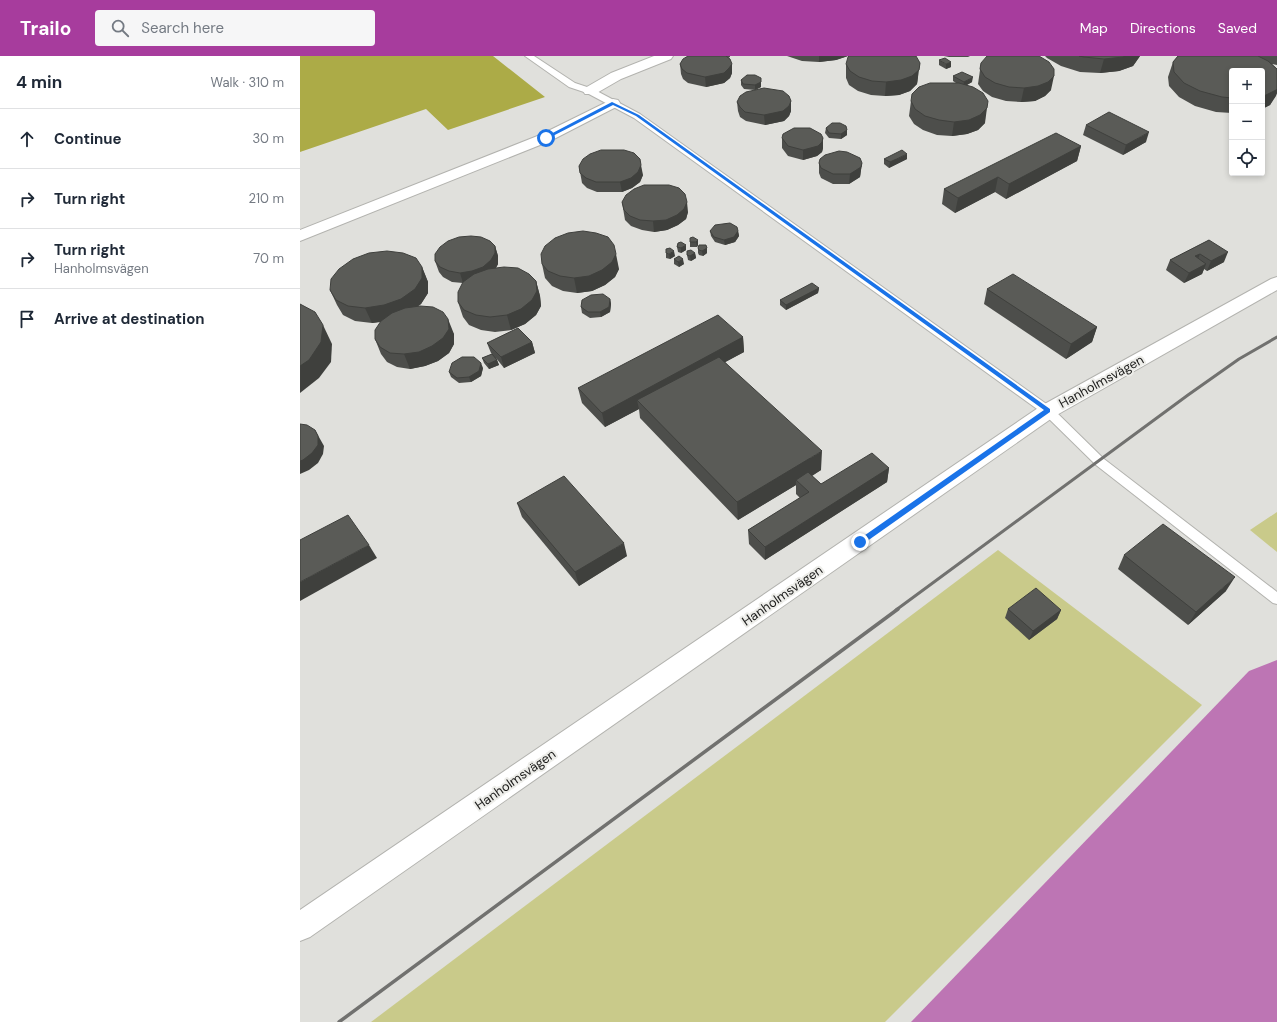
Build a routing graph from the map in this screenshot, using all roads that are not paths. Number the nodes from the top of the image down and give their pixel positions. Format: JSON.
{"nodes":[{"id":1,"x":529,"y":56,"type":"edge"},
{"id":2,"x":666,"y":56,"type":"edge"},
{"id":3,"x":590,"y":91,"type":"junction"},
{"id":4,"x":612,"y":103,"type":"junction"},
{"id":5,"x":300,"y":236,"type":"edge"},
{"id":6,"x":1277,"y":284,"type":"edge"},
{"id":7,"x":1048,"y":410,"type":"junction"},
{"id":8,"x":1277,"y":599,"type":"edge"},
{"id":9,"x":300,"y":927,"type":"edge"}],
"edges":[{"from":1,"to":3,"type":"lane"},
{"from":2,"to":3,"type":"street"},
{"from":3,"to":4,"type":"lane"},
{"from":4,"to":5,"type":"street"},
{"from":4,"to":7,"type":"lane"},
{"from":6,"to":7,"type":"street","name":"Hanholmsvägen"},
{"from":7,"to":8,"type":"lane"},
{"from":7,"to":9,"type":"street","name":"Hanholmsvägen"}]}
